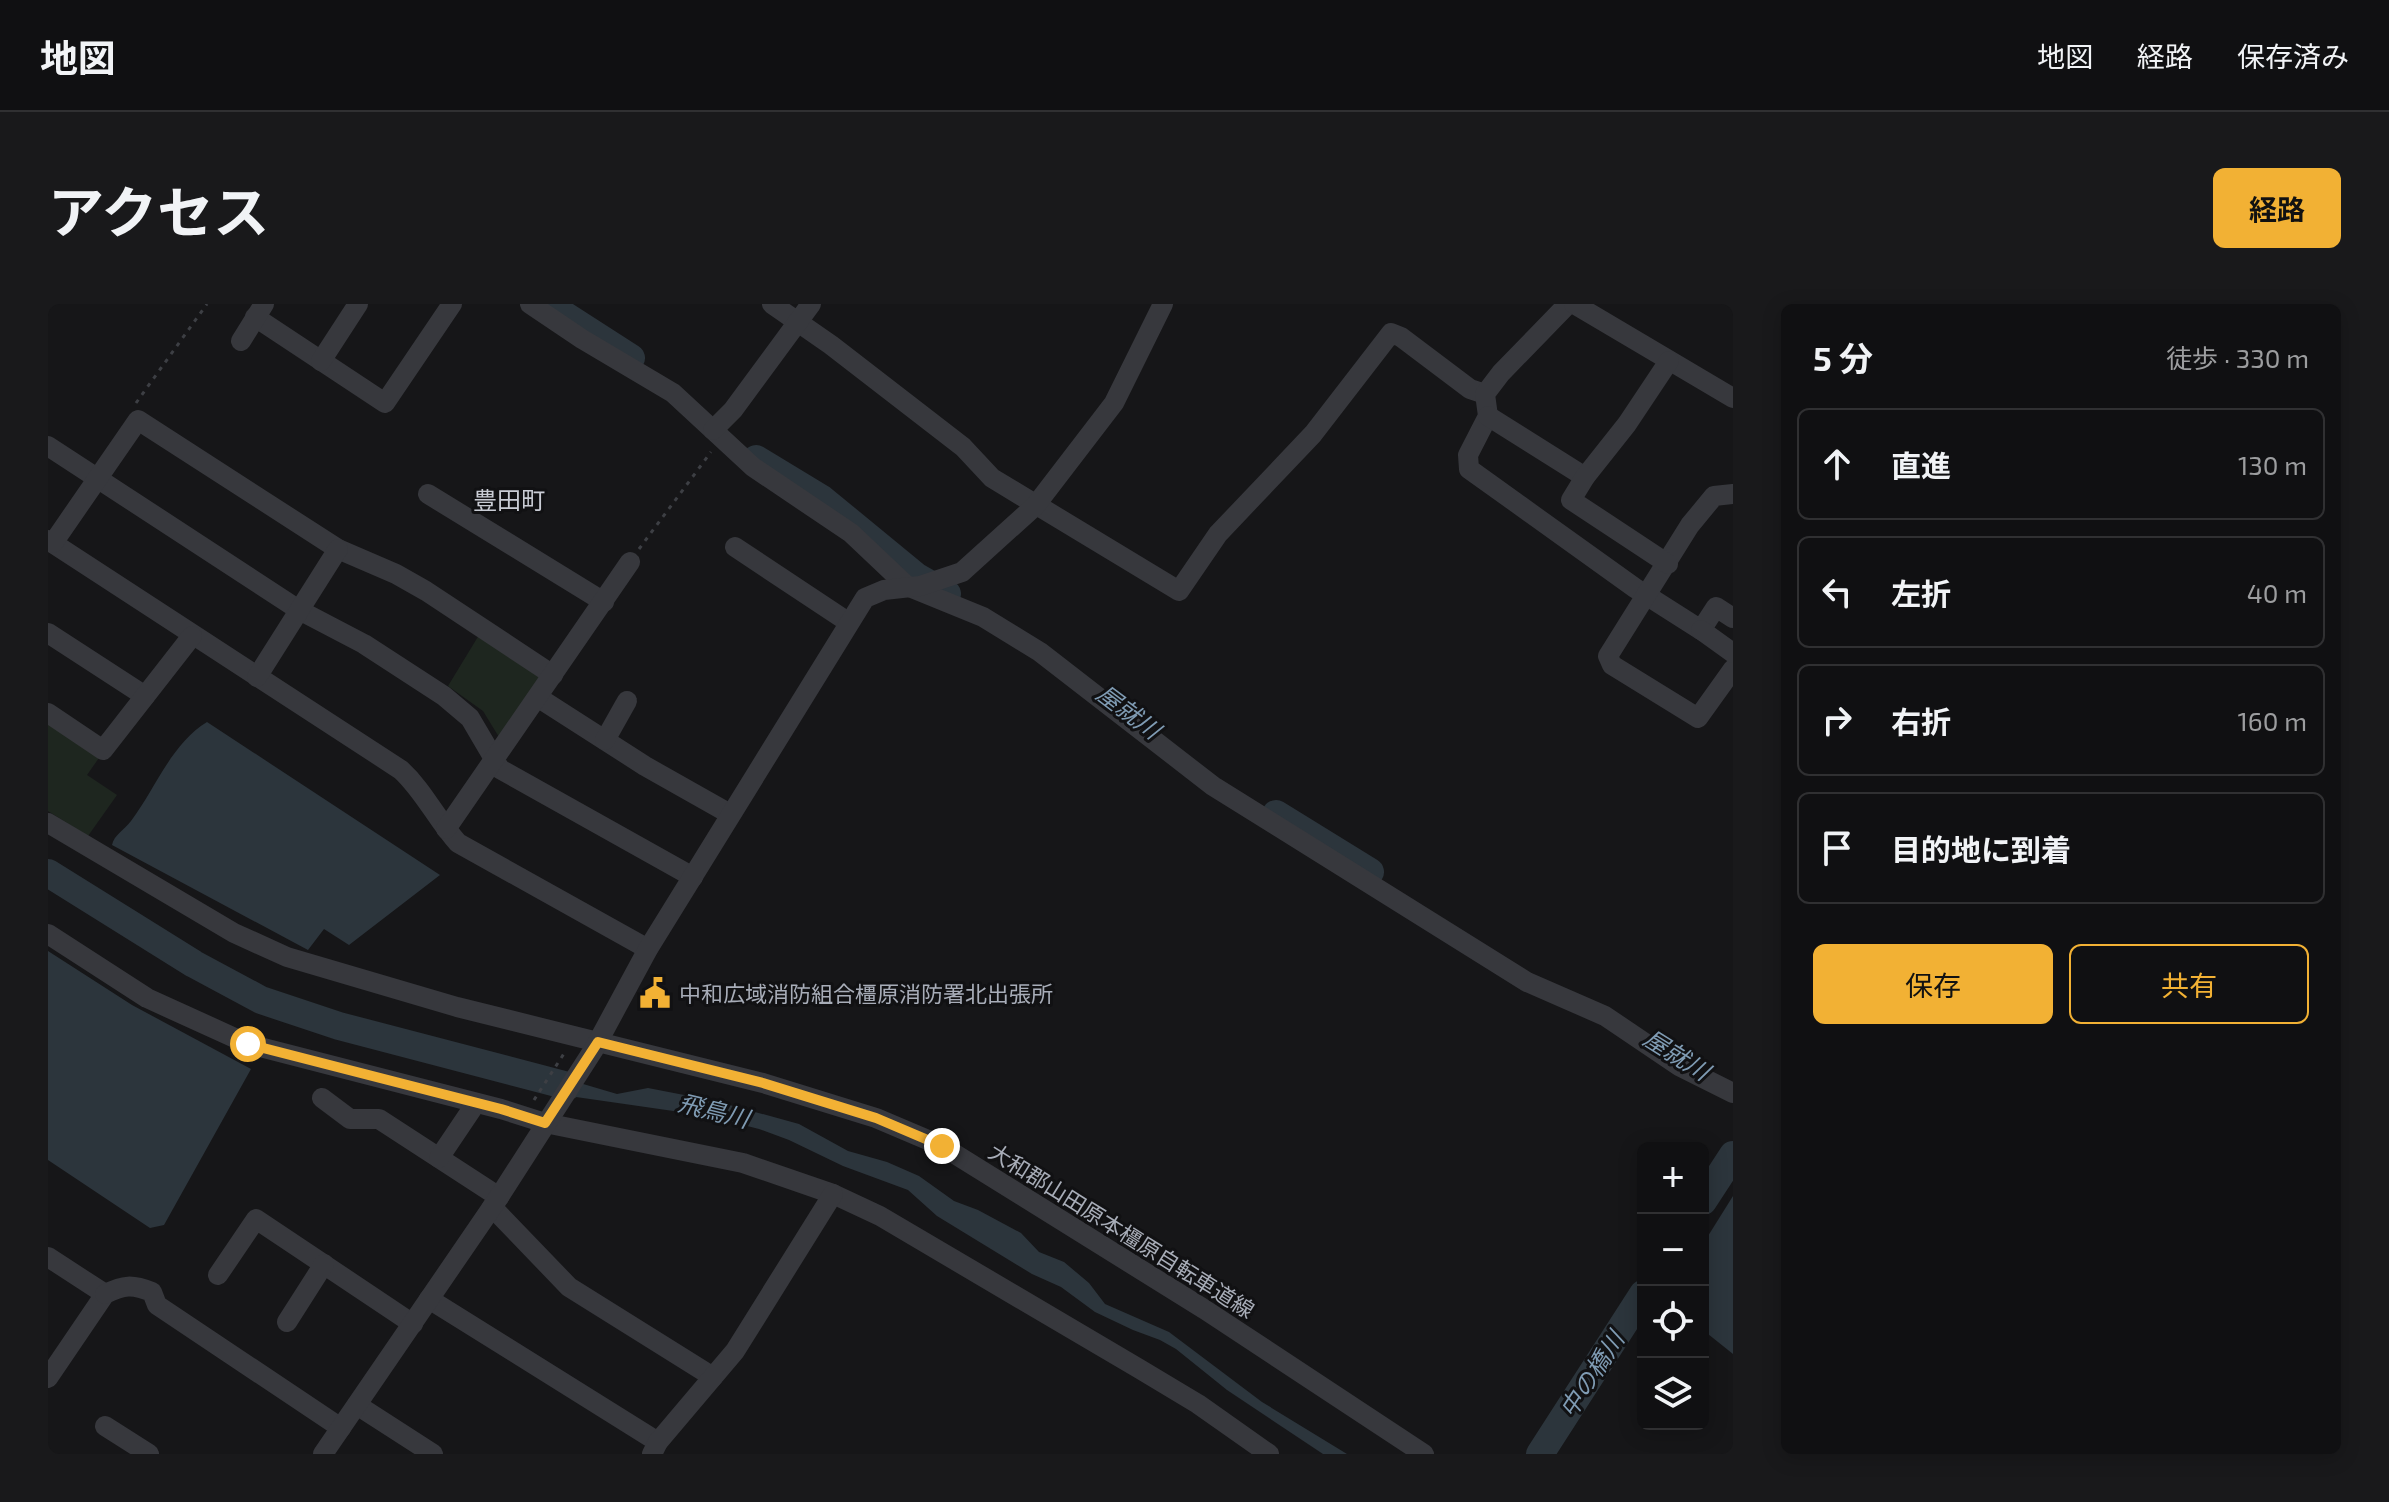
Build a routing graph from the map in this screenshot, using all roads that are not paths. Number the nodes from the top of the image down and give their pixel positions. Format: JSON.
{"nodes":[{"id":1,"x":358,"y":304,"type":"edge"},
{"id":2,"x":452,"y":304,"type":"edge"},
{"id":3,"x":530,"y":304,"type":"edge"},
{"id":4,"x":772,"y":304,"type":"edge"},
{"id":5,"x":811,"y":304,"type":"edge"},
{"id":6,"x":1163,"y":304,"type":"edge"},
{"id":7,"x":1571,"y":304,"type":"edge"},
{"id":8,"x":260,"y":311,"type":"edge"},
{"id":9,"x":799,"y":322,"type":"junction"},
{"id":10,"x":241,"y":341,"type":"dead end"},
{"id":11,"x":321,"y":361,"type":"junction"},
{"id":12,"x":1669,"y":361,"type":"junction"},
{"id":13,"x":1485,"y":394,"type":"junction"},
{"id":14,"x":1733,"y":398,"type":"edge"},
{"id":15,"x":1488,"y":416,"type":"junction"},
{"id":16,"x":719,"y":429,"type":"junction"},
{"id":17,"x":48,"y":446,"type":"edge"},
{"id":18,"x":1585,"y":477,"type":"junction"},
{"id":19,"x":97,"y":478,"type":"junction"},
{"id":20,"x":428,"y":494,"type":"dead end"},
{"id":21,"x":1733,"y":494,"type":"edge"},
{"id":22,"x":1035,"y":506,"type":"junction"},
{"id":23,"x":51,"y":542,"type":"edge"},
{"id":24,"x":735,"y":547,"type":"dead end"},
{"id":25,"x":338,"y":549,"type":"junction"},
{"id":26,"x":630,"y":562,"type":"road end"},
{"id":27,"x":1668,"y":564,"type":"junction"},
{"id":28,"x":919,"y":585,"type":"junction"},
{"id":29,"x":1647,"y":594,"type":"junction"},
{"id":30,"x":604,"y":602,"type":"junction"},
{"id":31,"x":299,"y":610,"type":"junction"},
{"id":32,"x":1733,"y":618,"type":"edge"},
{"id":33,"x":848,"y":622,"type":"junction"},
{"id":34,"x":1701,"y":630,"type":"junction"},
{"id":35,"x":48,"y":633,"type":"edge"},
{"id":36,"x":192,"y":636,"type":"junction"},
{"id":37,"x":1733,"y":653,"type":"edge"},
{"id":38,"x":1733,"y":669,"type":"edge"},
{"id":39,"x":553,"y":675,"type":"junction"},
{"id":40,"x":257,"y":677,"type":"junction"},
{"id":41,"x":145,"y":696,"type":"junction"},
{"id":42,"x":539,"y":698,"type":"junction"},
{"id":43,"x":627,"y":701,"type":"dead end"},
{"id":44,"x":48,"y":713,"type":"edge"},
{"id":45,"x":605,"y":740,"type":"junction"},
{"id":46,"x":495,"y":759,"type":"junction"},
{"id":47,"x":730,"y":814,"type":"junction"},
{"id":48,"x":48,"y":823,"type":"edge"},
{"id":49,"x":446,"y":829,"type":"junction"},
{"id":50,"x":693,"y":877,"type":"junction"},
{"id":51,"x":48,"y":934,"type":"edge"},
{"id":52,"x":648,"y":949,"type":"junction"},
{"id":53,"x":596,"y":1046,"type":"junction"},
{"id":54,"x":1733,"y":1093,"type":"edge"},
{"id":55,"x":322,"y":1098,"type":"dead end"},
{"id":56,"x":472,"y":1109,"type":"dead end"},
{"id":57,"x":549,"y":1118,"type":"junction"},
{"id":58,"x":439,"y":1158,"type":"junction"},
{"id":59,"x":833,"y":1194,"type":"junction"},
{"id":60,"x":496,"y":1202,"type":"junction"},
{"id":61,"x":48,"y":1257,"type":"edge"},
{"id":62,"x":324,"y":1264,"type":"junction"},
{"id":63,"x":218,"y":1275,"type":"dead end"},
{"id":64,"x":105,"y":1294,"type":"junction"},
{"id":65,"x":429,"y":1299,"type":"junction"},
{"id":66,"x":287,"y":1322,"type":"dead end"},
{"id":67,"x":413,"y":1324,"type":"junction"},
{"id":68,"x":50,"y":1370,"type":"edge"},
{"id":69,"x":713,"y":1377,"type":"junction"},
{"id":70,"x":357,"y":1405,"type":"junction"},
{"id":71,"x":105,"y":1426,"type":"dead end"},
{"id":72,"x":341,"y":1428,"type":"junction"},
{"id":73,"x":655,"y":1448,"type":"edge"},
{"id":74,"x":149,"y":1454,"type":"edge"},
{"id":75,"x":323,"y":1454,"type":"edge"},
{"id":76,"x":433,"y":1454,"type":"edge"},
{"id":77,"x":1269,"y":1454,"type":"edge"},
{"id":78,"x":1424,"y":1454,"type":"edge"}],
"edges":[{"from":1,"to":11,"type":"street"},
{"from":2,"to":11,"type":"street"},
{"from":3,"to":16,"type":"street"},
{"from":4,"to":9,"type":"street"},
{"from":5,"to":9,"type":"street"},
{"from":6,"to":22,"type":"street"},
{"from":7,"to":12,"type":"street"},
{"from":7,"to":13,"type":"street"},
{"from":8,"to":10,"type":"street"},
{"from":8,"to":11,"type":"street"},
{"from":9,"to":16,"type":"street"},
{"from":9,"to":22,"type":"street"},
{"from":12,"to":14,"type":"street"},
{"from":12,"to":18,"type":"street"},
{"from":13,"to":15,"type":"street"},
{"from":13,"to":22,"type":"street"},
{"from":15,"to":18,"type":"street"},
{"from":15,"to":29,"type":"street"},
{"from":16,"to":28,"type":"street"},
{"from":17,"to":19,"type":"street"},
{"from":18,"to":27,"type":"street"},
{"from":19,"to":23,"type":"street"},
{"from":19,"to":25,"type":"street"},
{"from":19,"to":31,"type":"street"},
{"from":20,"to":30,"type":"street"},
{"from":21,"to":27,"type":"street"},
{"from":22,"to":28,"type":"street"},
{"from":23,"to":36,"type":"street"},
{"from":24,"to":33,"type":"street"},
{"from":25,"to":31,"type":"street"},
{"from":25,"to":39,"type":"street"},
{"from":26,"to":30,"type":"street"},
{"from":27,"to":29,"type":"street"},
{"from":28,"to":33,"type":"street"},
{"from":28,"to":54,"type":"street"},
{"from":29,"to":34,"type":"street"},
{"from":29,"to":38,"type":"street"},
{"from":30,"to":39,"type":"street"},
{"from":31,"to":40,"type":"street"},
{"from":31,"to":46,"type":"street"},
{"from":32,"to":34,"type":"street"},
{"from":33,"to":47,"type":"street"},
{"from":34,"to":37,"type":"street"},
{"from":35,"to":41,"type":"street"},
{"from":36,"to":40,"type":"street"},
{"from":36,"to":41,"type":"street"},
{"from":39,"to":42,"type":"street"},
{"from":40,"to":49,"type":"street"},
{"from":41,"to":44,"type":"street"},
{"from":42,"to":45,"type":"street"},
{"from":42,"to":46,"type":"street"},
{"from":43,"to":45,"type":"street"},
{"from":45,"to":47,"type":"street"},
{"from":46,"to":49,"type":"street"},
{"from":46,"to":50,"type":"street"},
{"from":47,"to":50,"type":"street"},
{"from":48,"to":53,"type":"street","name":"大和郡山田原本橿原自転車道線"},
{"from":49,"to":52,"type":"street"},
{"from":50,"to":52,"type":"street"},
{"from":51,"to":57,"type":"street"},
{"from":52,"to":53,"type":"street"},
{"from":53,"to":57,"type":"street"},
{"from":53,"to":78,"type":"street","name":"大和郡山田原本橿原自転車道線"},
{"from":55,"to":58,"type":"street"},
{"from":56,"to":58,"type":"street"},
{"from":57,"to":59,"type":"street"},
{"from":57,"to":60,"type":"street"},
{"from":58,"to":60,"type":"street"},
{"from":59,"to":69,"type":"street"},
{"from":59,"to":77,"type":"street"},
{"from":60,"to":65,"type":"street"},
{"from":60,"to":69,"type":"street"},
{"from":61,"to":64,"type":"street"},
{"from":62,"to":63,"type":"street"},
{"from":62,"to":66,"type":"street"},
{"from":62,"to":67,"type":"street"},
{"from":64,"to":68,"type":"street"},
{"from":64,"to":72,"type":"street"},
{"from":65,"to":67,"type":"street"},
{"from":65,"to":73,"type":"street"},
{"from":67,"to":70,"type":"street"},
{"from":69,"to":73,"type":"street"},
{"from":70,"to":72,"type":"street"},
{"from":70,"to":76,"type":"street"},
{"from":71,"to":74,"type":"street"},
{"from":72,"to":75,"type":"street"}]}
